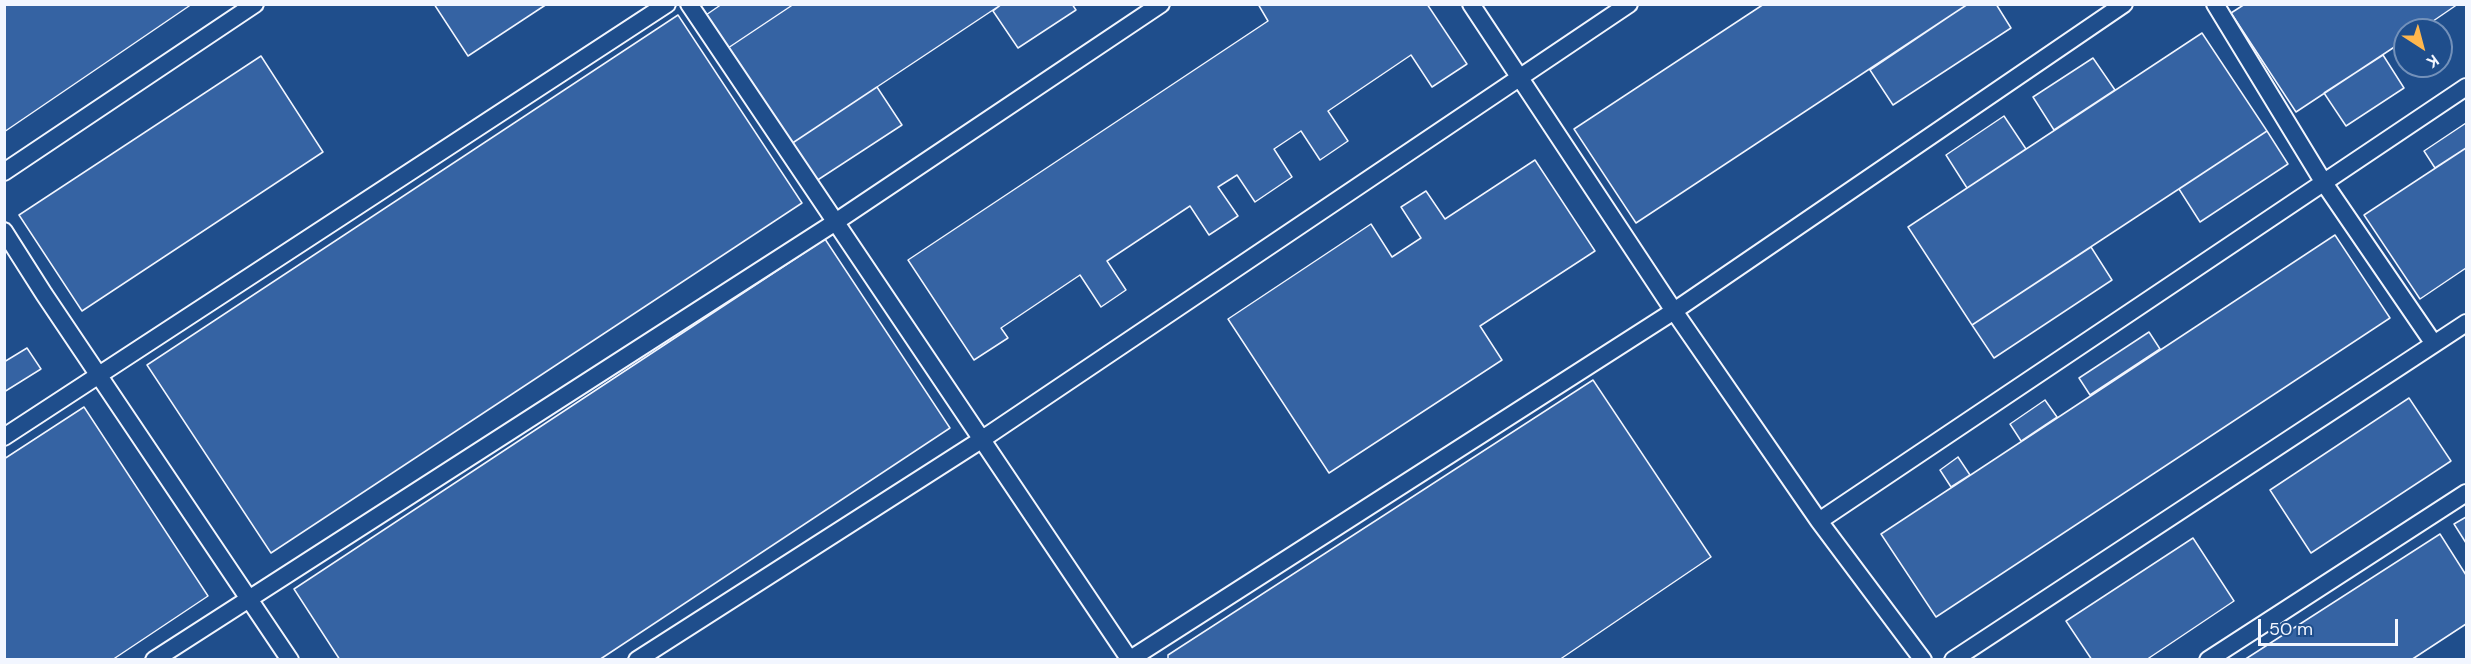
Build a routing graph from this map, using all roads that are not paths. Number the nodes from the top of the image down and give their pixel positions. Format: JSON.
{"nodes":[{"id":1,"x":255,"y":4,"type":"edge"},
{"id":2,"x":667,"y":4,"type":"edge"},
{"id":3,"x":689,"y":4,"type":"edge"},
{"id":4,"x":1161,"y":4,"type":"edge"},
{"id":5,"x":1471,"y":4,"type":"edge"},
{"id":6,"x":1629,"y":4,"type":"edge"},
{"id":7,"x":2124,"y":4,"type":"edge"},
{"id":8,"x":2216,"y":4,"type":"edge"},
{"id":9,"x":1519,"y":76,"type":"junction"},
{"id":10,"x":2466,"y":87,"type":"edge"},
{"id":11,"x":4,"y":172,"type":"edge"},
{"id":12,"x":2324,"y":183,"type":"junction"},
{"id":13,"x":834,"y":223,"type":"junction"},
{"id":14,"x":4,"y":231,"type":"edge"},
{"id":15,"x":1674,"y":311,"type":"junction"},
{"id":16,"x":2466,"y":323,"type":"edge"},
{"id":17,"x":2434,"y":344,"type":"junction"},
{"id":18,"x":99,"y":376,"type":"junction"},
{"id":19,"x":4,"y":437,"type":"edge"},
{"id":20,"x":981,"y":440,"type":"junction"},
{"id":21,"x":2466,"y":493,"type":"edge"},
{"id":22,"x":1819,"y":522,"type":"junction"},
{"id":23,"x":248,"y":597,"type":"junction"},
{"id":24,"x":1130,"y":659,"type":"edge"},
{"id":25,"x":154,"y":660,"type":"edge"},
{"id":26,"x":290,"y":660,"type":"edge"},
{"id":27,"x":637,"y":660,"type":"edge"},
{"id":28,"x":1923,"y":660,"type":"edge"},
{"id":29,"x":1953,"y":660,"type":"edge"},
{"id":30,"x":2208,"y":660,"type":"edge"}],
"edges":[{"from":1,"to":11,"type":"street"},
{"from":2,"to":18,"type":"street"},
{"from":3,"to":13,"type":"street"},
{"from":4,"to":13,"type":"street"},
{"from":5,"to":9,"type":"street"},
{"from":6,"to":9,"type":"street"},
{"from":7,"to":15,"type":"street"},
{"from":8,"to":12,"type":"street"},
{"from":9,"to":15,"type":"street"},
{"from":9,"to":20,"type":"street"},
{"from":10,"to":12,"type":"street"},
{"from":12,"to":17,"type":"street"},
{"from":12,"to":22,"type":"street"},
{"from":13,"to":20,"type":"street"},
{"from":13,"to":23,"type":"street"},
{"from":14,"to":18,"type":"street"},
{"from":15,"to":22,"type":"street"},
{"from":15,"to":24,"type":"street"},
{"from":16,"to":17,"type":"street"},
{"from":17,"to":29,"type":"street"},
{"from":18,"to":19,"type":"street"},
{"from":18,"to":23,"type":"street"},
{"from":20,"to":24,"type":"street"},
{"from":20,"to":27,"type":"street"},
{"from":21,"to":30,"type":"street"},
{"from":22,"to":28,"type":"street"},
{"from":23,"to":25,"type":"street"},
{"from":23,"to":26,"type":"street"}]}
